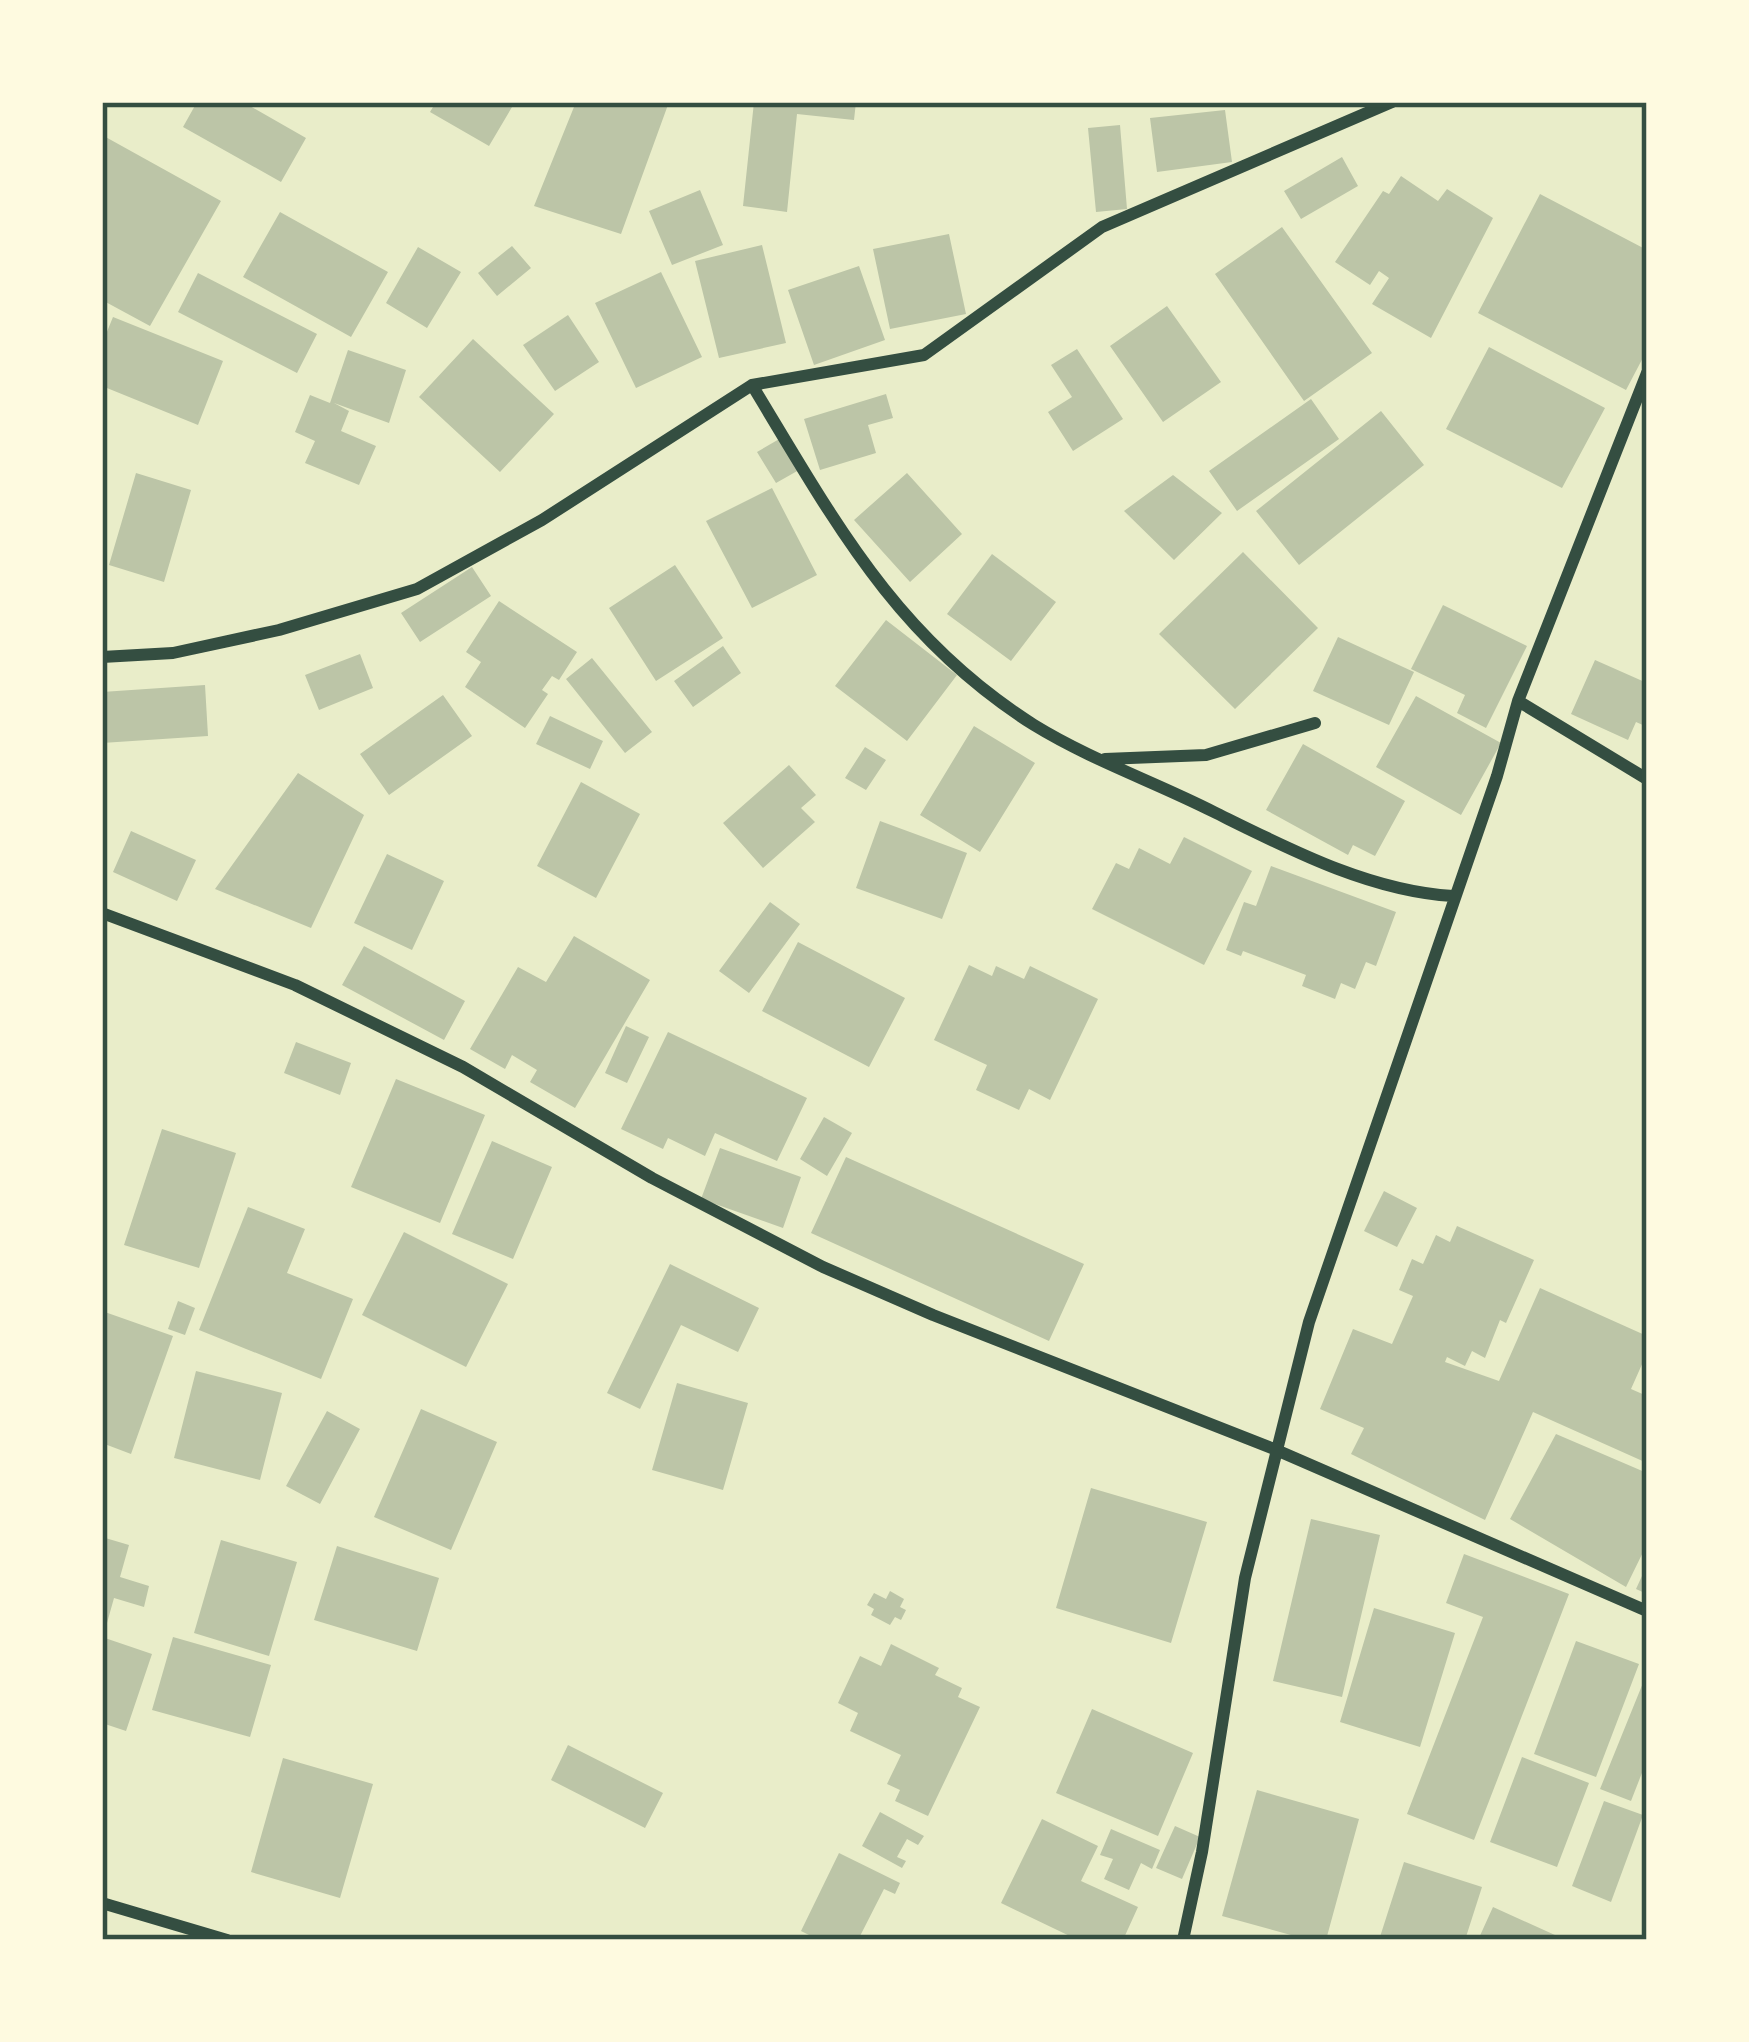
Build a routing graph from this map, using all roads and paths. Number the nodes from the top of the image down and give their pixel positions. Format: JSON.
{"nodes":[{"id":1,"x":1391,"y":102,"type":"edge"},
{"id":2,"x":1647,"y":373,"type":"edge"},
{"id":3,"x":752,"y":385,"type":"junction"},
{"id":4,"x":102,"y":657,"type":"edge"},
{"id":5,"x":1518,"y":701,"type":"junction"},
{"id":6,"x":1315,"y":723,"type":"dead end"},
{"id":7,"x":1098,"y":760,"type":"junction"},
{"id":8,"x":1647,"y":778,"type":"edge"},
{"id":9,"x":1453,"y":896,"type":"junction"},
{"id":10,"x":102,"y":913,"type":"edge"},
{"id":11,"x":1274,"y":1450,"type":"junction"},
{"id":12,"x":1647,"y":1611,"type":"edge"},
{"id":13,"x":102,"y":1903,"type":"edge"},
{"id":14,"x":227,"y":1940,"type":"edge"},
{"id":15,"x":1183,"y":1940,"type":"edge"}],
"edges":[{"from":1,"to":3,"type":"street"},
{"from":2,"to":5,"type":"street"},
{"from":3,"to":4,"type":"street"},
{"from":3,"to":7,"type":"street"},
{"from":5,"to":8,"type":"street"},
{"from":5,"to":9,"type":"street"},
{"from":6,"to":7,"type":"street"},
{"from":7,"to":9,"type":"street"},
{"from":9,"to":11,"type":"street"},
{"from":10,"to":11,"type":"street"},
{"from":11,"to":12,"type":"street"},
{"from":11,"to":15,"type":"street"},
{"from":13,"to":14,"type":"street"}]}
